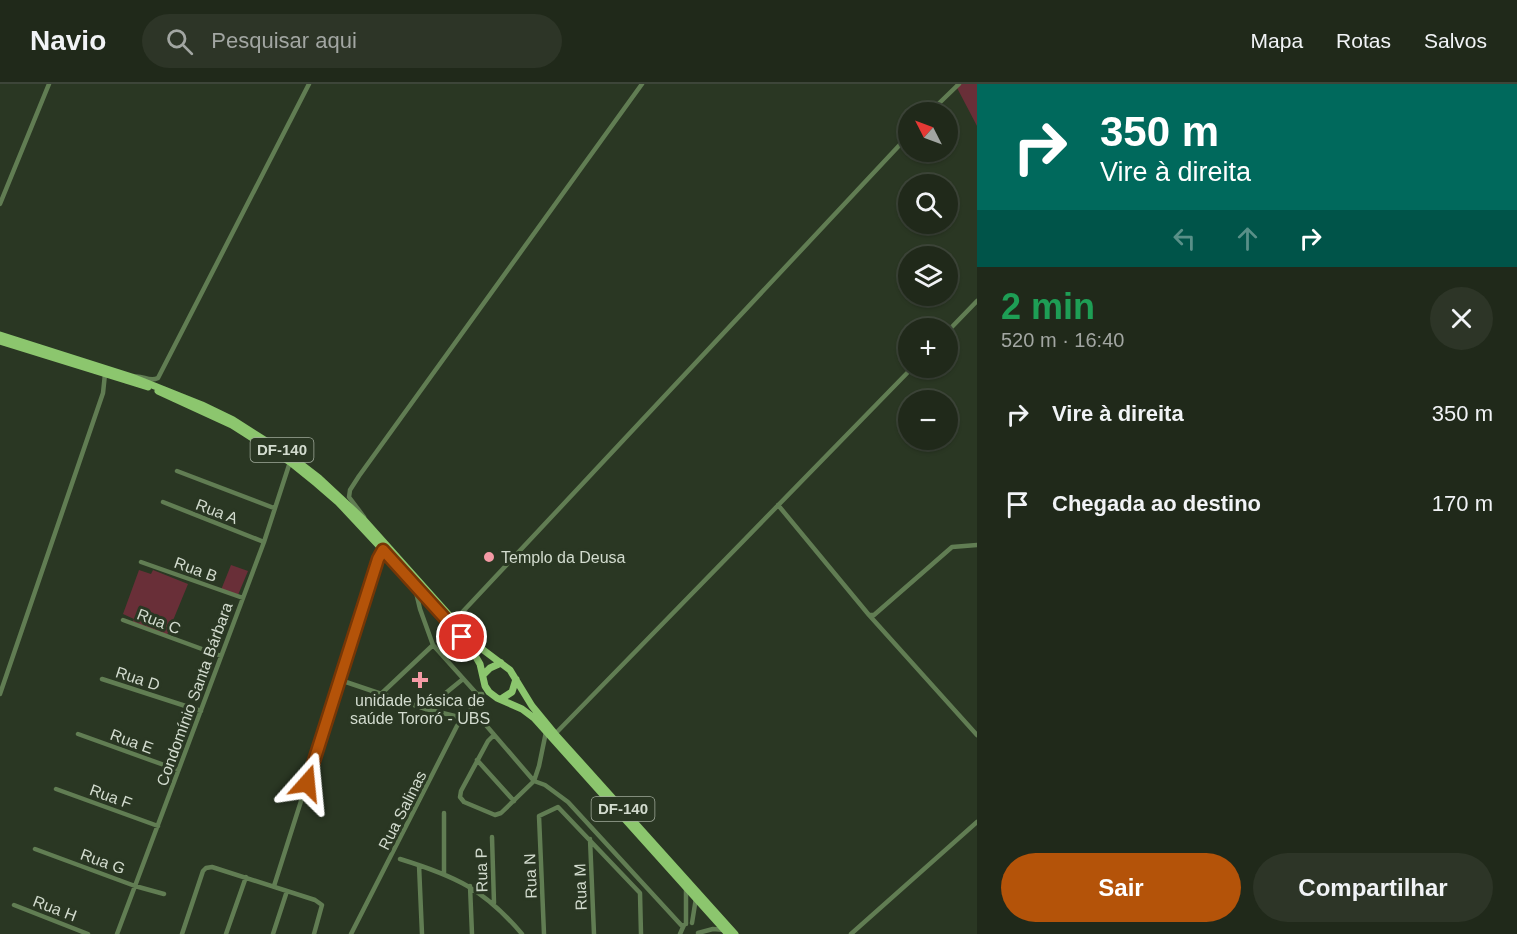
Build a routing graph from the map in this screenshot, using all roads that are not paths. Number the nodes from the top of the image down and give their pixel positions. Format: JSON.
{"nodes":[{"id":1,"x":50,"y":84,"type":"edge"},
{"id":2,"x":309,"y":84,"type":"edge"},
{"id":3,"x":642,"y":84,"type":"edge"},
{"id":4,"x":959,"y":84,"type":"edge"},
{"id":5,"x":940,"y":102,"type":"edge"},
{"id":6,"x":898,"y":147,"type":"edge"},
{"id":7,"x":0,"y":204,"type":"edge"},
{"id":8,"x":977,"y":301,"type":"edge"},
{"id":9,"x":958,"y":321,"type":"edge"},
{"id":10,"x":0,"y":335,"type":"edge"},
{"id":11,"x":0,"y":341,"type":"edge"},
{"id":12,"x":105,"y":374,"type":"junction"},
{"id":13,"x":132,"y":377,"type":"junction"},
{"id":14,"x":902,"y":378,"type":"edge"},
{"id":15,"x":290,"y":462,"type":"junction"},
{"id":16,"x":177,"y":471,"type":"dead end"},
{"id":17,"x":163,"y":502,"type":"dead end"},
{"id":18,"x":778,"y":506,"type":"junction"},
{"id":19,"x":274,"y":508,"type":"junction"},
{"id":20,"x":364,"y":520,"type":"junction"},
{"id":21,"x":264,"y":542,"type":"junction"},
{"id":22,"x":977,"y":545,"type":"edge"},
{"id":23,"x":383,"y":550,"type":"junction"},
{"id":24,"x":141,"y":562,"type":"dead end"},
{"id":25,"x":414,"y":583,"type":"junction"},
{"id":26,"x":243,"y":598,"type":"junction"},
{"id":27,"x":869,"y":615,"type":"junction"},
{"id":28,"x":123,"y":620,"type":"dead end"},
{"id":29,"x":454,"y":621,"type":"junction"},
{"id":30,"x":433,"y":645,"type":"junction"},
{"id":31,"x":221,"y":656,"type":"junction"},
{"id":32,"x":501,"y":663,"type":"junction"},
{"id":33,"x":516,"y":678,"type":"junction"},
{"id":34,"x":102,"y":679,"type":"dead end"},
{"id":35,"x":462,"y":679,"type":"junction"},
{"id":36,"x":484,"y":679,"type":"junction"},
{"id":37,"x":340,"y":680,"type":"junction"},
{"id":38,"x":382,"y":693,"type":"junction"},
{"id":39,"x":0,"y":694,"type":"edge"},
{"id":40,"x":479,"y":697,"type":"junction"},
{"id":41,"x":501,"y":699,"type":"junction"},
{"id":42,"x":472,"y":709,"type":"junction"},
{"id":43,"x":426,"y":710,"type":"junction"},
{"id":44,"x":201,"y":711,"type":"junction"},
{"id":45,"x":463,"y":718,"type":"junction"},
{"id":46,"x":546,"y":732,"type":"junction"},
{"id":47,"x":78,"y":734,"type":"dead end"},
{"id":48,"x":555,"y":734,"type":"junction"},
{"id":49,"x":494,"y":735,"type":"junction"},
{"id":50,"x":977,"y":735,"type":"edge"},
{"id":51,"x":477,"y":760,"type":"junction"},
{"id":52,"x":178,"y":770,"type":"junction"},
{"id":53,"x":534,"y":781,"type":"junction"},
{"id":54,"x":56,"y":789,"type":"dead end"},
{"id":55,"x":514,"y":801,"type":"junction"},
{"id":56,"x":444,"y":813,"type":"dead end"},
{"id":57,"x":977,"y":822,"type":"edge"},
{"id":58,"x":158,"y":826,"type":"junction"},
{"id":59,"x":492,"y":837,"type":"dead end"},
{"id":60,"x":590,"y":839,"type":"junction"},
{"id":61,"x":35,"y":849,"type":"dead end"},
{"id":62,"x":400,"y":859,"type":"dead end"},
{"id":63,"x":419,"y":865,"type":"junction"},
{"id":64,"x":444,"y":873,"type":"junction"},
{"id":65,"x":246,"y":878,"type":"junction"},
{"id":66,"x":135,"y":886,"type":"junction"},
{"id":67,"x":273,"y":886,"type":"junction"},
{"id":68,"x":470,"y":886,"type":"junction"},
{"id":69,"x":686,"y":887,"type":"junction"},
{"id":70,"x":287,"y":891,"type":"junction"},
{"id":71,"x":164,"y":894,"type":"dead end"},
{"id":72,"x":696,"y":898,"type":"junction"},
{"id":73,"x":494,"y":903,"type":"junction"},
{"id":74,"x":14,"y":905,"type":"dead end"},
{"id":75,"x":687,"y":924,"type":"junction"},
{"id":76,"x":726,"y":932,"type":"edge"},
{"id":77,"x":88,"y":934,"type":"edge"},
{"id":78,"x":117,"y":934,"type":"edge"},
{"id":79,"x":182,"y":934,"type":"edge"},
{"id":80,"x":226,"y":934,"type":"edge"},
{"id":81,"x":273,"y":934,"type":"edge"},
{"id":82,"x":314,"y":934,"type":"edge"},
{"id":83,"x":351,"y":934,"type":"edge"},
{"id":84,"x":422,"y":934,"type":"edge"},
{"id":85,"x":472,"y":934,"type":"edge"},
{"id":86,"x":522,"y":934,"type":"edge"},
{"id":87,"x":544,"y":934,"type":"edge"},
{"id":88,"x":594,"y":934,"type":"edge"},
{"id":89,"x":641,"y":934,"type":"edge"},
{"id":90,"x":680,"y":934,"type":"edge"},
{"id":91,"x":698,"y":934,"type":"edge"},
{"id":92,"x":735,"y":934,"type":"edge"},
{"id":93,"x":852,"y":934,"type":"edge"}],
"edges":[{"from":1,"to":7,"type":"street"},
{"from":2,"to":13,"type":"street"},
{"from":3,"to":20,"type":"street"},
{"from":4,"to":5,"type":"street"},
{"from":6,"to":29,"type":"street"},
{"from":8,"to":9,"type":"street"},
{"from":10,"to":13,"type":"main road","number":"DF-140"},
{"from":11,"to":12,"type":"main road","number":"DF-140"},
{"from":12,"to":15,"type":"main road","number":"DF-140"},
{"from":12,"to":39,"type":"street"},
{"from":13,"to":20,"type":"main road","number":"DF-140"},
{"from":14,"to":18,"type":"street"},
{"from":15,"to":19,"type":"street","name":"Condomínio Santa Bárbara"},
{"from":15,"to":23,"type":"main road","number":"DF-140"},
{"from":16,"to":19,"type":"street"},
{"from":17,"to":21,"type":"street","name":"Rua A"},
{"from":18,"to":27,"type":"street"},
{"from":18,"to":48,"type":"street"},
{"from":19,"to":21,"type":"street","name":"Condomínio Santa Bárbara"},
{"from":20,"to":29,"type":"main road","number":"DF-140"},
{"from":21,"to":26,"type":"street","name":"Condomínio Santa Bárbara"},
{"from":22,"to":27,"type":"street"},
{"from":23,"to":25,"type":"main road","number":"DF-140"},
{"from":23,"to":37,"type":"street"},
{"from":24,"to":26,"type":"street","name":"Rua B"},
{"from":25,"to":30,"type":"street"},
{"from":25,"to":36,"type":"main road","number":"DF-140"},
{"from":26,"to":31,"type":"street","name":"Condomínio Santa Bárbara"},
{"from":27,"to":50,"type":"street"},
{"from":28,"to":31,"type":"street","name":"Rua C"},
{"from":29,"to":32,"type":"main road","number":"DF-140"},
{"from":30,"to":35,"type":"street"},
{"from":30,"to":38,"type":"street"},
{"from":31,"to":44,"type":"street","name":"Condomínio Santa Bárbara"},
{"from":32,"to":33,"type":"main road","number":"DF-140"},
{"from":32,"to":36,"type":"main road"},
{"from":33,"to":41,"type":"main road"},
{"from":33,"to":48,"type":"main road","number":"DF-140"},
{"from":34,"to":44,"type":"street","name":"Rua D"},
{"from":35,"to":40,"type":"street"},
{"from":35,"to":43,"type":"street"},
{"from":36,"to":40,"type":"street","name":"Rua Salinas"},
{"from":36,"to":41,"type":"main road","number":"DF-140"},
{"from":37,"to":38,"type":"street"},
{"from":37,"to":67,"type":"street"},
{"from":38,"to":43,"type":"street"},
{"from":40,"to":41,"type":"street"},
{"from":40,"to":42,"type":"street","name":"Rua Salinas"},
{"from":41,"to":46,"type":"main road","number":"DF-140"},
{"from":42,"to":45,"type":"street","name":"Rua Salinas"},
{"from":42,"to":49,"type":"street"},
{"from":43,"to":45,"type":"street"},
{"from":44,"to":52,"type":"street","name":"Condomínio Santa Bárbara"},
{"from":45,"to":83,"type":"street","name":"Rua Salinas"},
{"from":46,"to":53,"type":"street"},
{"from":46,"to":69,"type":"main road","number":"DF-140"},
{"from":47,"to":52,"type":"street","name":"Rua E"},
{"from":48,"to":92,"type":"main road","number":"DF-140"},
{"from":49,"to":51,"type":"street"},
{"from":49,"to":53,"type":"street"},
{"from":51,"to":55,"type":"street"},
{"from":51,"to":55,"type":"street"},
{"from":52,"to":58,"type":"street","name":"Condomínio Santa Bárbara"},
{"from":53,"to":55,"type":"street"},
{"from":53,"to":75,"type":"street"},
{"from":54,"to":58,"type":"street","name":"Rua F"},
{"from":56,"to":64,"type":"street"},
{"from":57,"to":93,"type":"street"},
{"from":58,"to":66,"type":"street","name":"Condomínio Santa Bárbara"},
{"from":59,"to":73,"type":"street","name":"Rua P"},
{"from":60,"to":87,"type":"street","name":"Rua N"},
{"from":60,"to":88,"type":"street","name":"Rua M"},
{"from":60,"to":89,"type":"street"},
{"from":61,"to":66,"type":"street","name":"Rua G"},
{"from":62,"to":63,"type":"street"},
{"from":63,"to":64,"type":"street"},
{"from":63,"to":84,"type":"street"},
{"from":64,"to":68,"type":"street"},
{"from":65,"to":67,"type":"street"},
{"from":65,"to":79,"type":"street"},
{"from":65,"to":80,"type":"street"},
{"from":66,"to":71,"type":"street","name":"Rua G"},
{"from":66,"to":78,"type":"street","name":"Condomínio Santa Bárbara"},
{"from":67,"to":70,"type":"street"},
{"from":68,"to":73,"type":"street"},
{"from":68,"to":85,"type":"street"},
{"from":69,"to":72,"type":"main road","number":"DF-140"},
{"from":69,"to":75,"type":"street"},
{"from":70,"to":81,"type":"street"},
{"from":70,"to":82,"type":"street"},
{"from":72,"to":75,"type":"street"},
{"from":72,"to":76,"type":"main road","number":"DF-140"},
{"from":73,"to":86,"type":"street"},
{"from":74,"to":77,"type":"street","name":"Rua H"},
{"from":75,"to":90,"type":"street"},
{"from":75,"to":91,"type":"street"},
{"from":76,"to":91,"type":"street"}]}
